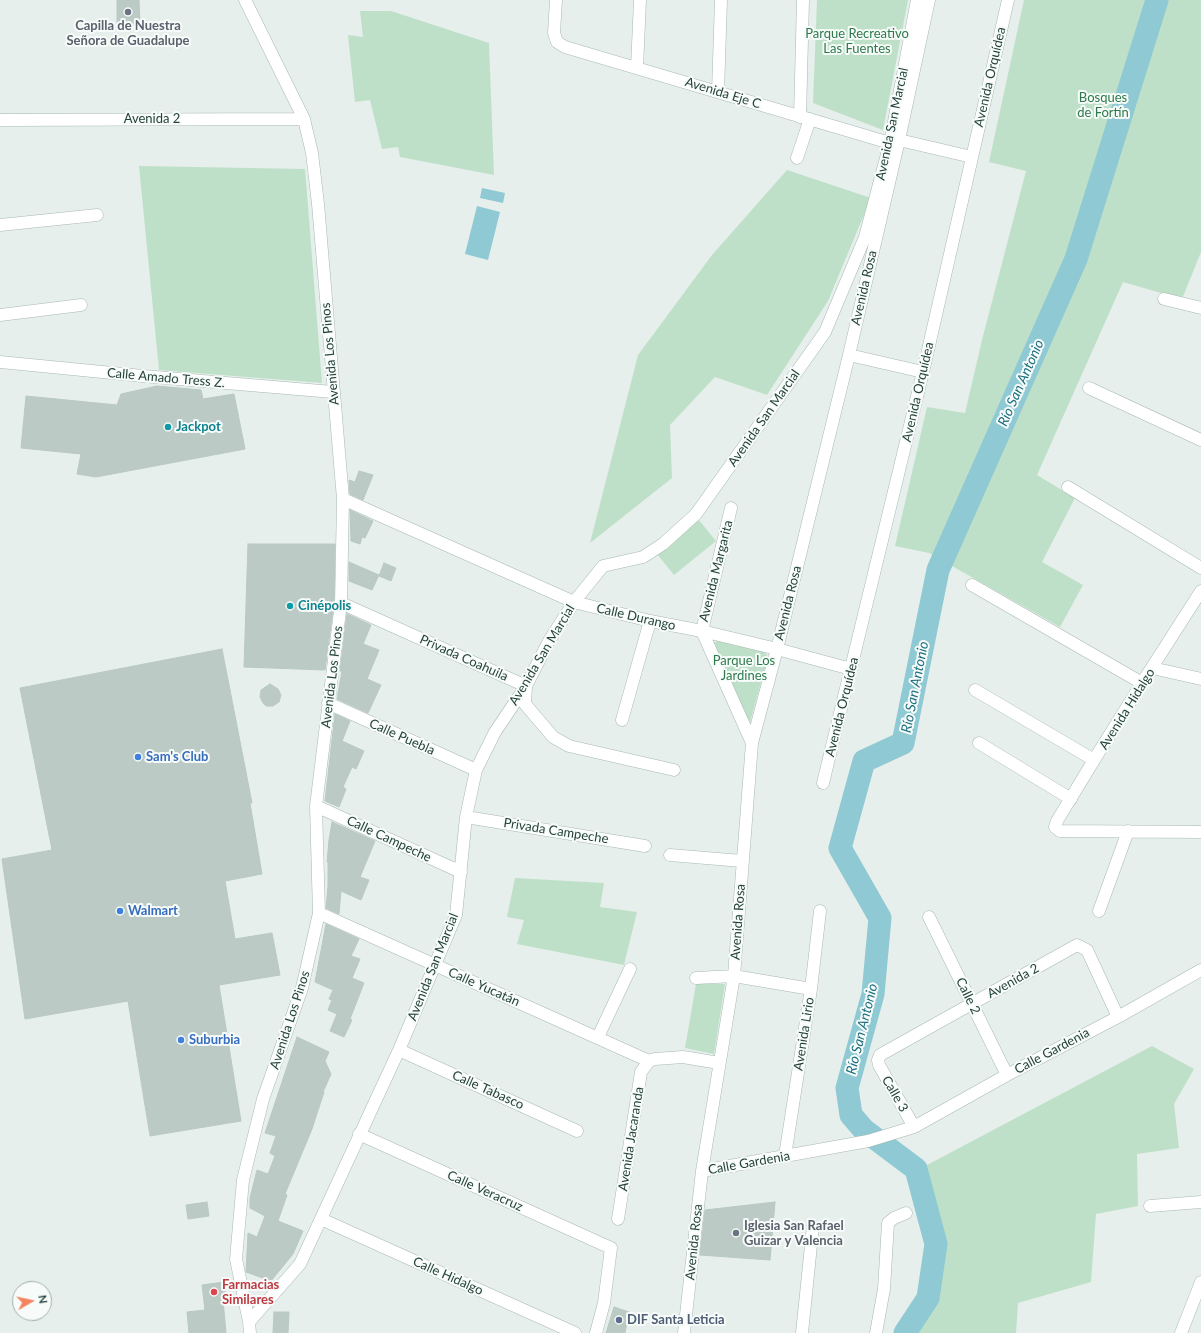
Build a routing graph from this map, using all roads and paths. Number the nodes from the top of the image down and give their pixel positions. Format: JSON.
{"nodes":[{"id":1,"x":245,"y":0,"type":"edge"},
{"id":2,"x":556,"y":0,"type":"edge"},
{"id":3,"x":640,"y":0,"type":"edge"},
{"id":4,"x":721,"y":0,"type":"edge"},
{"id":5,"x":804,"y":0,"type":"edge"},
{"id":6,"x":917,"y":0,"type":"edge"},
{"id":7,"x":929,"y":0,"type":"edge"},
{"id":8,"x":1008,"y":0,"type":"edge"},
{"id":9,"x":637,"y":68,"type":"junction"},
{"id":10,"x":718,"y":92,"type":"junction"},
{"id":11,"x":805,"y":118,"type":"junction"},
{"id":12,"x":304,"y":119,"type":"junction"},
{"id":13,"x":0,"y":120,"type":"edge"},
{"id":14,"x":895,"y":142,"type":"junction"},
{"id":15,"x":797,"y":158,"type":"dead end"},
{"id":16,"x":972,"y":158,"type":"junction"},
{"id":17,"x":97,"y":215,"type":"dead end"},
{"id":18,"x":0,"y":224,"type":"edge"},
{"id":19,"x":1164,"y":299,"type":"dead end"},
{"id":20,"x":81,"y":305,"type":"dead end"},
{"id":21,"x":1201,"y":308,"type":"edge"},
{"id":22,"x":0,"y":315,"type":"edge"},
{"id":23,"x":849,"y":356,"type":"junction"},
{"id":24,"x":0,"y":362,"type":"edge"},
{"id":25,"x":923,"y":372,"type":"junction"},
{"id":26,"x":1089,"y":388,"type":"dead end"},
{"id":27,"x":333,"y":392,"type":"junction"},
{"id":28,"x":1201,"y":440,"type":"edge"},
{"id":29,"x":1068,"y":487,"type":"dead end"},
{"id":30,"x":343,"y":500,"type":"junction"},
{"id":31,"x":732,"y":508,"type":"dead end"},
{"id":32,"x":1201,"y":568,"type":"edge"},
{"id":33,"x":972,"y":585,"type":"dead end"},
{"id":34,"x":1201,"y":591,"type":"edge"},
{"id":35,"x":574,"y":602,"type":"junction"},
{"id":36,"x":341,"y":603,"type":"junction"},
{"id":37,"x":650,"y":621,"type":"junction"},
{"id":38,"x":702,"y":631,"type":"junction"},
{"id":39,"x":777,"y":649,"type":"junction"},
{"id":40,"x":1152,"y":668,"type":"junction"},
{"id":41,"x":851,"y":669,"type":"junction"},
{"id":42,"x":1201,"y":679,"type":"edge"},
{"id":43,"x":1142,"y":683,"type":"junction"},
{"id":44,"x":526,"y":686,"type":"junction"},
{"id":45,"x":975,"y":690,"type":"dead end"},
{"id":46,"x":328,"y":703,"type":"junction"},
{"id":47,"x":622,"y":720,"type":"dead end"},
{"id":48,"x":752,"y":743,"type":"junction"},
{"id":49,"x":978,"y":743,"type":"dead end"},
{"id":50,"x":1094,"y":760,"type":"junction"},
{"id":51,"x":476,"y":770,"type":"junction"},
{"id":52,"x":674,"y":770,"type":"dead end"},
{"id":53,"x":823,"y":783,"type":"dead end"},
{"id":54,"x":1070,"y":799,"type":"junction"},
{"id":55,"x":316,"y":806,"type":"junction"},
{"id":56,"x":466,"y":817,"type":"junction"},
{"id":57,"x":1128,"y":831,"type":"junction"},
{"id":58,"x":1201,"y":832,"type":"edge"},
{"id":59,"x":645,"y":846,"type":"dead end"},
{"id":60,"x":670,"y":855,"type":"dead end"},
{"id":61,"x":742,"y":861,"type":"junction"},
{"id":62,"x":461,"y":872,"type":"junction"},
{"id":63,"x":820,"y":911,"type":"dead end"},
{"id":64,"x":1100,"y":911,"type":"dead end"},
{"id":65,"x":319,"y":913,"type":"junction"},
{"id":66,"x":929,"y":917,"type":"dead end"},
{"id":67,"x":435,"y":965,"type":"junction"},
{"id":68,"x":630,"y":969,"type":"dead end"},
{"id":69,"x":1201,"y":970,"type":"edge"},
{"id":70,"x":734,"y":976,"type":"junction"},
{"id":71,"x":696,"y":978,"type":"dead end"},
{"id":72,"x":811,"y":989,"type":"junction"},
{"id":73,"x":972,"y":1004,"type":"junction"},
{"id":74,"x":1118,"y":1017,"type":"junction"},
{"id":75,"x":598,"y":1038,"type":"junction"},
{"id":76,"x":399,"y":1050,"type":"junction"},
{"id":77,"x":878,"y":1060,"type":"joint"},
{"id":78,"x":649,"y":1061,"type":"junction"},
{"id":79,"x":719,"y":1064,"type":"junction"},
{"id":80,"x":1007,"y":1075,"type":"junction"},
{"id":81,"x":909,"y":1129,"type":"junction"},
{"id":82,"x":577,"y":1131,"type":"dead end"},
{"id":83,"x":359,"y":1134,"type":"junction"},
{"id":84,"x":785,"y":1156,"type":"junction"},
{"id":85,"x":702,"y":1171,"type":"junction"},
{"id":86,"x":1201,"y":1202,"type":"edge"},
{"id":87,"x":1150,"y":1206,"type":"dead end"},
{"id":88,"x":906,"y":1213,"type":"dead end"},
{"id":89,"x":321,"y":1219,"type":"junction"},
{"id":90,"x":618,"y":1219,"type":"dead end"},
{"id":91,"x":813,"y":1226,"type":"dead end"},
{"id":92,"x":1201,"y":1282,"type":"edge"},
{"id":93,"x":250,"y":1327,"type":"edge"},
{"id":94,"x":575,"y":1333,"type":"edge"},
{"id":95,"x":596,"y":1333,"type":"edge"},
{"id":96,"x":684,"y":1333,"type":"edge"},
{"id":97,"x":802,"y":1333,"type":"edge"},
{"id":98,"x":876,"y":1333,"type":"edge"},
{"id":99,"x":1181,"y":1333,"type":"edge"}],
"edges":[{"from":1,"to":12,"type":"street","name":"Avenida Los Pinos"},
{"from":2,"to":9,"type":"street","name":"Avenida Eje C"},
{"from":3,"to":9,"type":"street"},
{"from":4,"to":10,"type":"street"},
{"from":5,"to":11,"type":"street"},
{"from":6,"to":14,"type":"street","name":"Avenida San Marcial"},
{"from":7,"to":14,"type":"street","name":"Avenida Rosa"},
{"from":8,"to":16,"type":"street","name":"Avenida Orquídea"},
{"from":9,"to":10,"type":"street","name":"Avenida Eje C"},
{"from":10,"to":11,"type":"street","name":"Avenida Eje C"},
{"from":11,"to":14,"type":"street","name":"Avenida Eje C"},
{"from":11,"to":15,"type":"street"},
{"from":12,"to":13,"type":"street","name":"Avenida 2"},
{"from":12,"to":27,"type":"street","name":"Avenida Los Pinos"},
{"from":14,"to":16,"type":"street","name":"Avenida Eje C"},
{"from":14,"to":23,"type":"street","name":"Avenida Rosa"},
{"from":14,"to":35,"type":"street","name":"Avenida San Marcial"},
{"from":16,"to":25,"type":"street","name":"Avenida Orquídea"},
{"from":17,"to":18,"type":"street"},
{"from":19,"to":21,"type":"street"},
{"from":20,"to":22,"type":"street"},
{"from":23,"to":25,"type":"street"},
{"from":23,"to":39,"type":"street","name":"Avenida Rosa"},
{"from":24,"to":27,"type":"street","name":"Calle Amado Tress Z."},
{"from":25,"to":41,"type":"street","name":"Avenida Orquídea"},
{"from":26,"to":28,"type":"street"},
{"from":27,"to":30,"type":"street","name":"Avenida Los Pinos"},
{"from":29,"to":32,"type":"street"},
{"from":30,"to":35,"type":"street","name":"Calle Durango"},
{"from":30,"to":36,"type":"street","name":"Avenida Los Pinos"},
{"from":31,"to":38,"type":"street","name":"Avenida Margarita"},
{"from":33,"to":43,"type":"street"},
{"from":34,"to":40,"type":"street","name":"Avenida Hidalgo"},
{"from":35,"to":37,"type":"street","name":"Calle Durango"},
{"from":35,"to":44,"type":"street","name":"Avenida San Marcial"},
{"from":36,"to":44,"type":"street","name":"Privada Coahuila"},
{"from":36,"to":46,"type":"street","name":"Avenida Los Pinos"},
{"from":37,"to":38,"type":"street","name":"Calle Durango"},
{"from":37,"to":47,"type":"street"},
{"from":38,"to":39,"type":"street","name":"Calle Durango"},
{"from":38,"to":48,"type":"street","name":"Avenida Margarita"},
{"from":39,"to":41,"type":"street","name":"Calle Durango"},
{"from":39,"to":48,"type":"street","name":"Avenida Rosa"},
{"from":40,"to":42,"type":"street"},
{"from":40,"to":43,"type":"street","name":"Avenida Hidalgo"},
{"from":41,"to":53,"type":"street","name":"Avenida Orquídea"},
{"from":43,"to":50,"type":"street","name":"Avenida Hidalgo"},
{"from":44,"to":51,"type":"street","name":"Avenida San Marcial"},
{"from":44,"to":52,"type":"street"},
{"from":45,"to":50,"type":"street"},
{"from":46,"to":51,"type":"street","name":"Calle Puebla"},
{"from":46,"to":55,"type":"street","name":"Avenida Los Pinos"},
{"from":48,"to":61,"type":"street","name":"Avenida Rosa"},
{"from":49,"to":54,"type":"street"},
{"from":50,"to":54,"type":"street","name":"Avenida Hidalgo"},
{"from":51,"to":56,"type":"street","name":"Avenida San Marcial"},
{"from":54,"to":57,"type":"street","name":"Avenida Hidalgo"},
{"from":55,"to":62,"type":"street","name":"Calle Campeche"},
{"from":55,"to":65,"type":"street","name":"Avenida Los Pinos"},
{"from":56,"to":59,"type":"street","name":"Privada Campeche"},
{"from":56,"to":62,"type":"street","name":"Avenida San Marcial"},
{"from":57,"to":58,"type":"street"},
{"from":57,"to":64,"type":"street"},
{"from":60,"to":61,"type":"street"},
{"from":61,"to":70,"type":"street","name":"Avenida Rosa"},
{"from":62,"to":67,"type":"street","name":"Avenida San Marcial"},
{"from":63,"to":72,"type":"street","name":"Avenida Lirio"},
{"from":65,"to":67,"type":"street","name":"Calle Yucatán"},
{"from":65,"to":93,"type":"street","name":"Avenida Los Pinos"},
{"from":66,"to":73,"type":"street","name":"Calle 2"},
{"from":67,"to":75,"type":"street","name":"Calle Yucatán"},
{"from":67,"to":76,"type":"street","name":"Avenida San Marcial"},
{"from":68,"to":75,"type":"street"},
{"from":69,"to":74,"type":"street","name":"Calle Gardenia"},
{"from":70,"to":71,"type":"street"},
{"from":70,"to":72,"type":"street"},
{"from":70,"to":79,"type":"street","name":"Avenida Rosa"},
{"from":72,"to":84,"type":"street","name":"Avenida Lirio"},
{"from":73,"to":74,"type":"street","name":"Avenida 2"},
{"from":73,"to":77,"type":"street","name":"Avenida 2"},
{"from":73,"to":80,"type":"street","name":"Calle 2"},
{"from":74,"to":80,"type":"street","name":"Calle Gardenia"},
{"from":75,"to":78,"type":"street","name":"Calle Yucatán"},
{"from":76,"to":82,"type":"street","name":"Calle Tabasco"},
{"from":76,"to":83,"type":"street","name":"Avenida San Marcial"},
{"from":77,"to":81,"type":"street","name":"Calle 3"},
{"from":78,"to":79,"type":"street"},
{"from":78,"to":90,"type":"street","name":"Avenida Jacaranda"},
{"from":79,"to":85,"type":"street","name":"Avenida Rosa"},
{"from":80,"to":81,"type":"street","name":"Calle Gardenia"},
{"from":81,"to":84,"type":"street","name":"Calle Gardenia"},
{"from":83,"to":89,"type":"street","name":"Avenida San Marcial"},
{"from":83,"to":95,"type":"street","name":"Calle Veracruz"},
{"from":84,"to":85,"type":"street","name":"Calle Gardenia"},
{"from":85,"to":96,"type":"street","name":"Avenida Rosa"},
{"from":86,"to":87,"type":"street"},
{"from":88,"to":98,"type":"street"},
{"from":89,"to":93,"type":"street","name":"Avenida San Marcial"},
{"from":89,"to":94,"type":"street","name":"Calle Hidalgo"},
{"from":91,"to":97,"type":"street"},
{"from":92,"to":99,"type":"street"}]}
